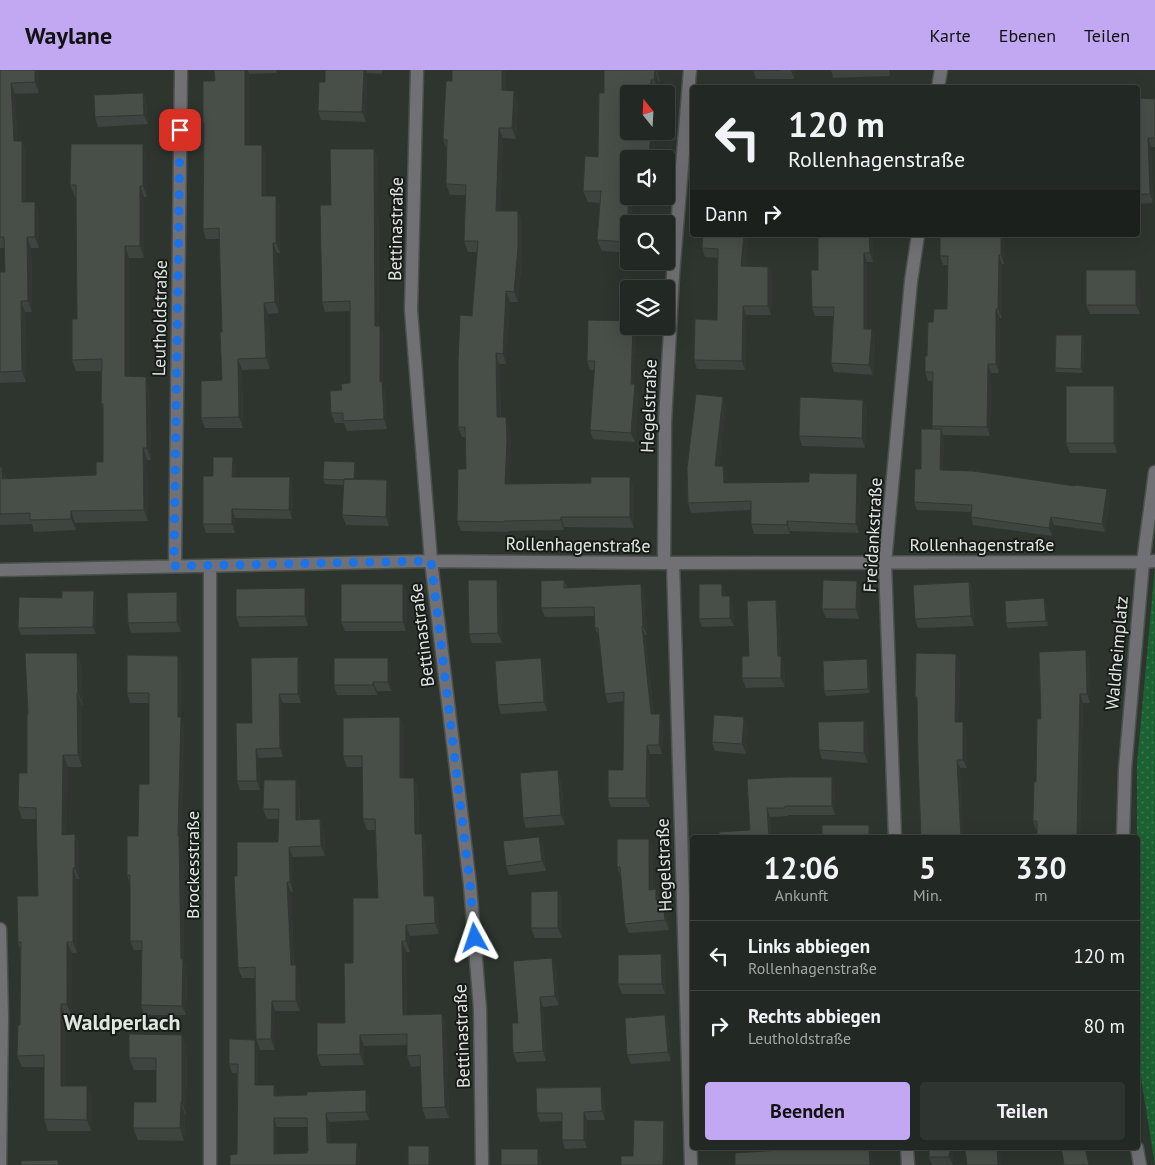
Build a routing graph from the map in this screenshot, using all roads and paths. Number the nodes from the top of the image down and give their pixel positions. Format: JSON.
{"nodes":[{"id":1,"x":181,"y":70,"type":"edge"},
{"id":2,"x":417,"y":70,"type":"edge"},
{"id":3,"x":690,"y":70,"type":"edge"},
{"id":4,"x":941,"y":70,"type":"edge"},
{"id":5,"x":938,"y":85,"type":"edge"},
{"id":6,"x":918,"y":237,"type":"edge"},
{"id":7,"x":1155,"y":472,"type":"edge"},
{"id":8,"x":431,"y":561,"type":"junction"},
{"id":9,"x":1149,"y":562,"type":"edge"},
{"id":10,"x":668,"y":563,"type":"junction"},
{"id":11,"x":885,"y":563,"type":"junction"},
{"id":12,"x":174,"y":566,"type":"junction"},
{"id":13,"x":210,"y":566,"type":"junction"},
{"id":14,"x":0,"y":570,"type":"edge"},
{"id":15,"x":895,"y":835,"type":"edge"},
{"id":16,"x":1124,"y":835,"type":"edge"},
{"id":17,"x":0,"y":929,"type":"edge"},
{"id":18,"x":690,"y":1139,"type":"edge"},
{"id":19,"x":690,"y":1150,"type":"edge"},
{"id":20,"x":907,"y":1150,"type":"edge"},
{"id":21,"x":1137,"y":1150,"type":"edge"},
{"id":22,"x":0,"y":1165,"type":"edge"},
{"id":23,"x":210,"y":1165,"type":"edge"},
{"id":24,"x":482,"y":1165,"type":"edge"},
{"id":25,"x":691,"y":1165,"type":"edge"},
{"id":26,"x":908,"y":1165,"type":"edge"},
{"id":27,"x":1140,"y":1165,"type":"edge"}],
"edges":[{"from":1,"to":12,"type":"street","name":"Leutholdstraße"},
{"from":2,"to":8,"type":"street","name":"Bettinastraße"},
{"from":3,"to":10,"type":"street","name":"Hegelstraße"},
{"from":4,"to":5,"type":"street"},
{"from":6,"to":11,"type":"street","name":"Freidankstraße"},
{"from":7,"to":9,"type":"street","name":"Waldheimplatz"},
{"from":8,"to":10,"type":"street","name":"Rollenhagenstraße"},
{"from":8,"to":13,"type":"street","name":"Rollenhagenstraße"},
{"from":8,"to":24,"type":"street","name":"Bettinastraße"},
{"from":9,"to":11,"type":"street","name":"Rollenhagenstraße"},
{"from":9,"to":16,"type":"street","name":"Waldheimplatz"},
{"from":10,"to":11,"type":"street","name":"Rollenhagenstraße"},
{"from":10,"to":18,"type":"street","name":"Hegelstraße"},
{"from":11,"to":15,"type":"street","name":"Freidankstraße"},
{"from":12,"to":13,"type":"street","name":"Rollenhagenstraße"},
{"from":12,"to":14,"type":"street","name":"Rollenhagenstraße"},
{"from":13,"to":23,"type":"street","name":"Brockesstraße"},
{"from":17,"to":22,"type":"street"},
{"from":19,"to":25,"type":"street","name":"Hegelstraße"},
{"from":20,"to":26,"type":"street"},
{"from":21,"to":27,"type":"street"}]}
